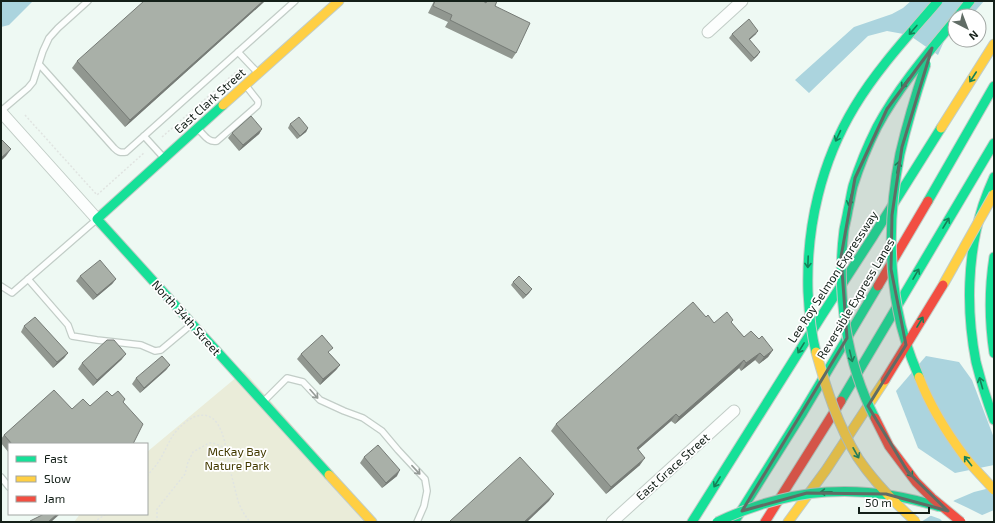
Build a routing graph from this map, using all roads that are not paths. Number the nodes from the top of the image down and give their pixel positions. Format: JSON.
{"nodes":[{"id":1,"x":88,"y":1,"type":"edge"},
{"id":2,"x":295,"y":1,"type":"edge"},
{"id":3,"x":339,"y":1,"type":"edge"},
{"id":4,"x":742,"y":1,"type":"edge"},
{"id":5,"x":938,"y":1,"type":"edge"},
{"id":6,"x":946,"y":16,"type":"dead end"},
{"id":7,"x":947,"y":30,"type":"edge"},
{"id":8,"x":708,"y":32,"type":"dead end"},
{"id":9,"x":994,"y":44,"type":"edge"},
{"id":10,"x":238,"y":52,"type":"junction"},
{"id":11,"x":39,"y":64,"type":"junction"},
{"id":12,"x":258,"y":74,"type":"junction"},
{"id":13,"x":246,"y":85,"type":"junction"},
{"id":14,"x":994,"y":86,"type":"edge"},
{"id":15,"x":2,"y":115,"type":"edge"},
{"id":16,"x":198,"y":128,"type":"junction"},
{"id":17,"x":144,"y":136,"type":"junction"},
{"id":18,"x":994,"y":143,"type":"edge"},
{"id":19,"x":164,"y":159,"type":"junction"},
{"id":20,"x":994,"y":177,"type":"edge"},
{"id":21,"x":994,"y":194,"type":"edge"},
{"id":22,"x":96,"y":219,"type":"junction"},
{"id":23,"x":994,"y":256,"type":"edge"},
{"id":24,"x":28,"y":279,"type":"junction"},
{"id":25,"x":1,"y":286,"type":"edge"},
{"id":26,"x":192,"y":324,"type":"junction"},
{"id":27,"x":994,"y":353,"type":"edge"},
{"id":28,"x":263,"y":402,"type":"junction"},
{"id":29,"x":734,"y":411,"type":"dead end"},
{"id":30,"x":994,"y":420,"type":"edge"},
{"id":31,"x":753,"y":425,"type":"junction"},
{"id":32,"x":1,"y":477,"type":"edge"},
{"id":33,"x":8,"y":486,"type":"edge"},
{"id":34,"x":994,"y":490,"type":"edge"},
{"id":35,"x":721,"y":493,"type":"dead end"},
{"id":36,"x":965,"y":521,"type":"edge"},
{"id":37,"x":372,"y":522,"type":"edge"},
{"id":38,"x":417,"y":522,"type":"edge"},
{"id":39,"x":612,"y":522,"type":"edge"},
{"id":40,"x":692,"y":522,"type":"edge"},
{"id":41,"x":717,"y":522,"type":"edge"},
{"id":42,"x":735,"y":522,"type":"edge"},
{"id":43,"x":765,"y":522,"type":"edge"},
{"id":44,"x":788,"y":522,"type":"edge"},
{"id":45,"x":916,"y":522,"type":"edge"}],
"edges":[{"from":1,"to":11,"type":"lane"},
{"from":2,"to":10,"type":"lane"},
{"from":3,"to":12,"type":"main road","name":"East Clark Street"},
{"from":4,"to":8,"type":"street"},
{"from":5,"to":45,"type":"main road","one_way":true,"bridge":true},
{"from":34,"to":6,"type":"main road","one_way":true,"bridge":true},
{"from":7,"to":36,"type":"main road","one_way":true,"bridge":true},
{"from":9,"to":31,"type":"main road","name":"Lee Roy Selmon Expressway","one_way":true},
{"from":10,"to":12,"type":"lane"},
{"from":10,"to":17,"type":"lane"},
{"from":11,"to":15,"type":"lane"},
{"from":11,"to":17,"type":"lane"},
{"from":12,"to":13,"type":"main road","name":"East Clark Street"},
{"from":13,"to":16,"type":"main road","name":"East Clark Street"},
{"from":13,"to":16,"type":"lane"},
{"from":14,"to":42,"type":"main road","name":"Reversible Express Lanes","bridge":true},
{"from":15,"to":22,"type":"street","name":"North 34th Street"},
{"from":16,"to":19,"type":"main road","name":"East Clark Street"},
{"from":17,"to":19,"type":"lane"},
{"from":43,"to":18,"type":"main road","one_way":true},
{"from":19,"to":22,"type":"main road","name":"East Clark Street"},
{"from":30,"to":20,"type":"main road","one_way":true},
{"from":44,"to":21,"type":"main road","one_way":true,"bridge":true},
{"from":22,"to":24,"type":"lane"},
{"from":22,"to":26,"type":"main road","name":"North 34th Street"},
{"from":23,"to":27,"type":"main road"},
{"from":24,"to":25,"type":"lane"},
{"from":24,"to":26,"type":"lane"},
{"from":26,"to":28,"type":"main road","name":"North 34th Street"},
{"from":28,"to":37,"type":"main road","name":"North 34th Street"},
{"from":28,"to":38,"type":"lane","one_way":true},
{"from":29,"to":39,"type":"street","name":"East Grace Street"},
{"from":31,"to":35,"type":"main road"},
{"from":31,"to":40,"type":"main road","name":"Lee Roy Selmon Expressway","one_way":true},
{"from":32,"to":33,"type":"lane"},
{"from":36,"to":41,"type":"main road","one_way":true,"bridge":true}]}
